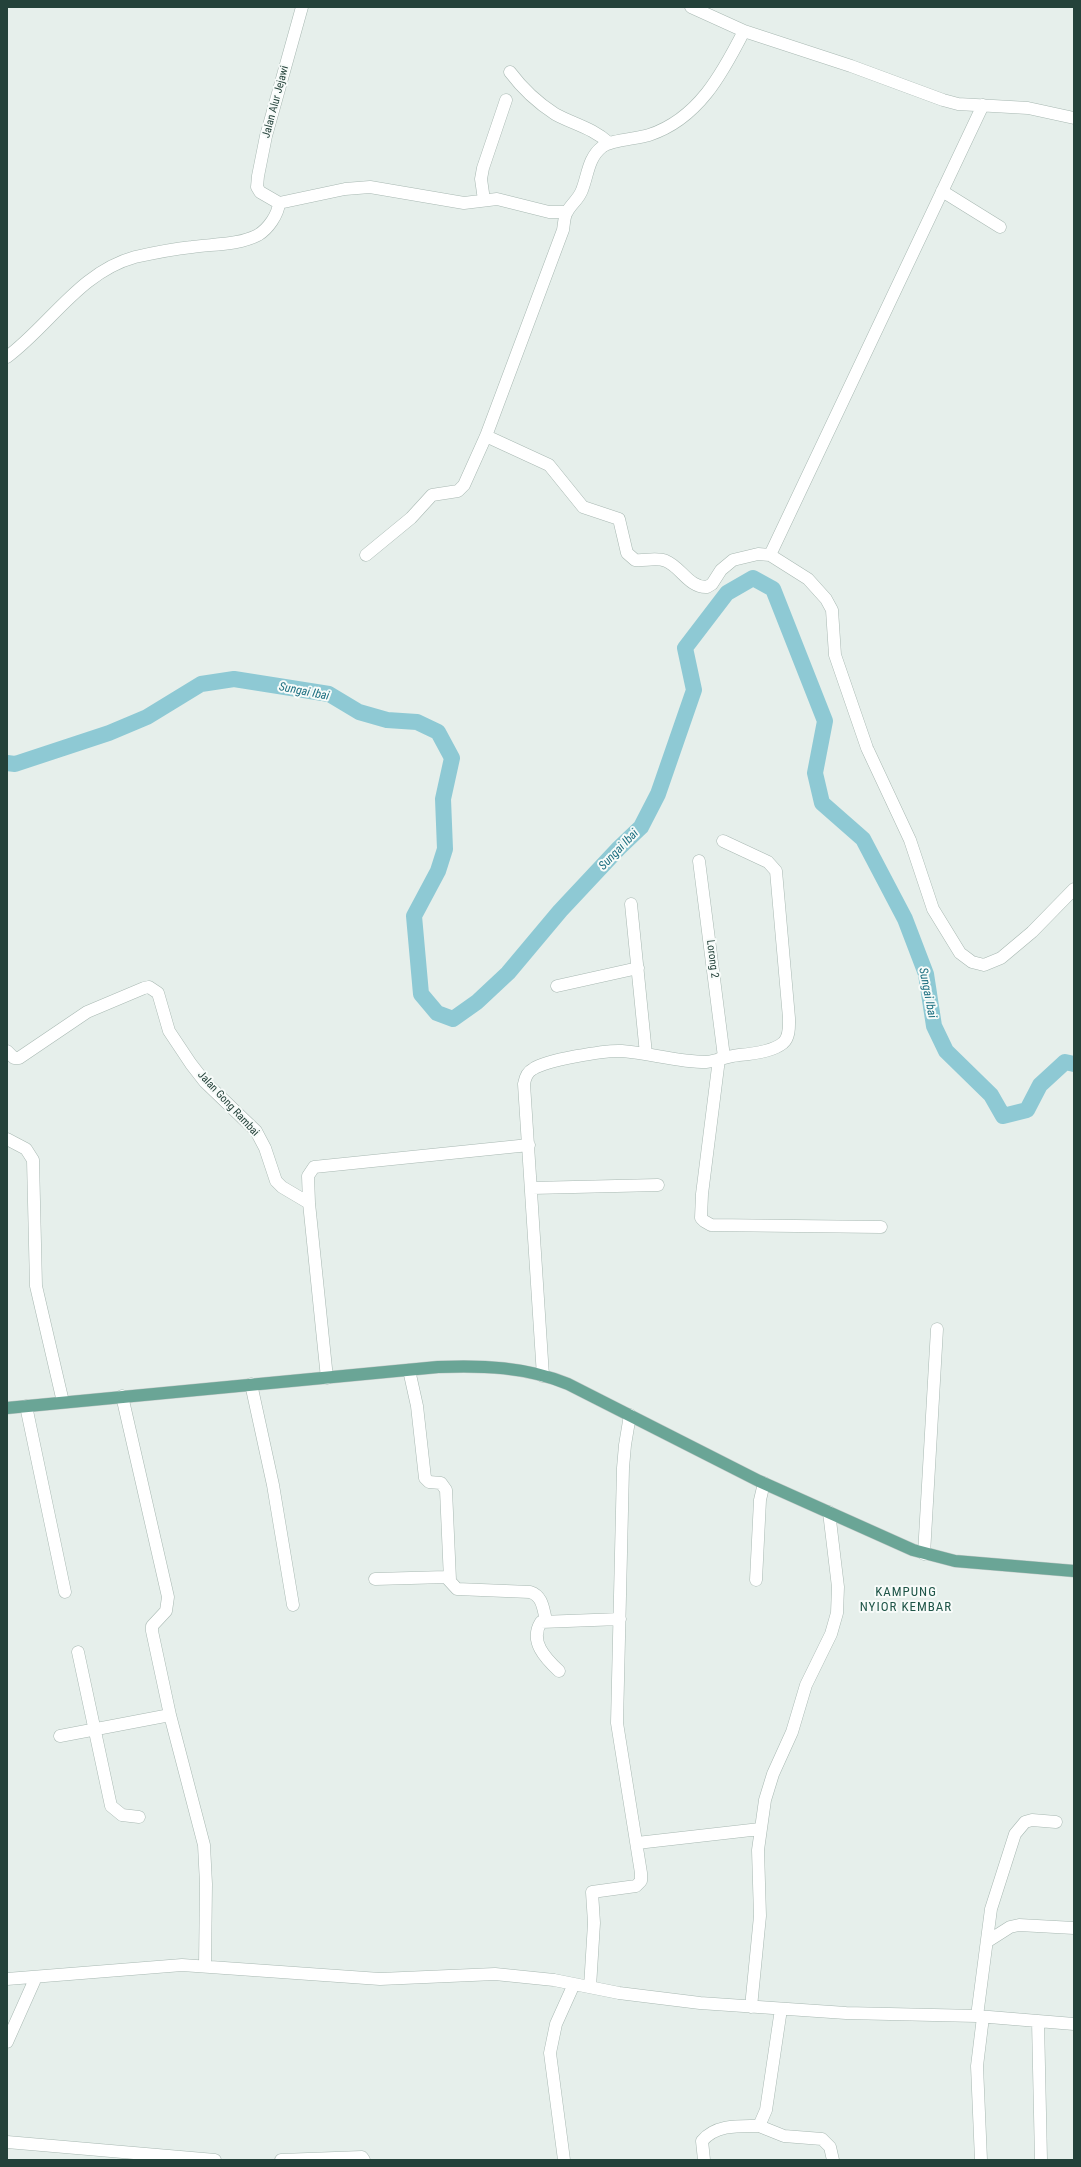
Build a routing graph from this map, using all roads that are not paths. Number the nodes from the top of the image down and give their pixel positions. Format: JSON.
{"nodes":[{"id":1,"x":302,"y":7,"type":"edge"},
{"id":2,"x":691,"y":7,"type":"edge"},
{"id":3,"x":744,"y":31,"type":"junction"},
{"id":4,"x":510,"y":72,"type":"dead end"},
{"id":5,"x":506,"y":100,"type":"dead end"},
{"id":6,"x":983,"y":105,"type":"junction"},
{"id":7,"x":1074,"y":118,"type":"edge"},
{"id":8,"x":609,"y":143,"type":"junction"},
{"id":9,"x":942,"y":191,"type":"junction"},
{"id":10,"x":484,"y":200,"type":"junction"},
{"id":11,"x":279,"y":203,"type":"junction"},
{"id":12,"x":566,"y":212,"type":"junction"},
{"id":13,"x":1000,"y":227,"type":"dead end"},
{"id":14,"x":7,"y":357,"type":"edge"},
{"id":15,"x":486,"y":436,"type":"junction"},
{"id":16,"x":366,"y":555,"type":"dead end"},
{"id":17,"x":770,"y":556,"type":"junction"},
{"id":18,"x":723,"y":841,"type":"dead end"},
{"id":19,"x":699,"y":861,"type":"dead end"},
{"id":20,"x":1074,"y":889,"type":"edge"},
{"id":21,"x":631,"y":904,"type":"dead end"},
{"id":22,"x":638,"y":968,"type":"junction"},
{"id":23,"x":557,"y":986,"type":"dead end"},
{"id":24,"x":7,"y":1051,"type":"edge"},
{"id":25,"x":646,"y":1054,"type":"junction"},
{"id":26,"x":721,"y":1058,"type":"junction"},
{"id":27,"x":7,"y":1139,"type":"edge"},
{"id":28,"x":529,"y":1145,"type":"junction"},
{"id":29,"x":658,"y":1185,"type":"dead end"},
{"id":30,"x":532,"y":1188,"type":"junction"},
{"id":31,"x":309,"y":1203,"type":"junction"},
{"id":32,"x":881,"y":1227,"type":"dead end"},
{"id":33,"x":937,"y":1329,"type":"dead end"},
{"id":34,"x":409,"y":1370,"type":"junction"},
{"id":35,"x":544,"y":1376,"type":"junction"},
{"id":36,"x":326,"y":1378,"type":"junction"},
{"id":37,"x":251,"y":1384,"type":"junction"},
{"id":38,"x":122,"y":1396,"type":"junction"},
{"id":39,"x":63,"y":1402,"type":"junction"},
{"id":40,"x":26,"y":1406,"type":"junction"},
{"id":41,"x":7,"y":1408,"type":"edge"},
{"id":42,"x":630,"y":1415,"type":"junction"},
{"id":43,"x":764,"y":1483,"type":"junction"},
{"id":44,"x":829,"y":1512,"type":"junction"},
{"id":45,"x":924,"y":1554,"type":"junction"},
{"id":46,"x":1074,"y":1571,"type":"edge"},
{"id":47,"x":375,"y":1579,"type":"dead end"},
{"id":48,"x":450,"y":1580,"type":"junction"},
{"id":49,"x":756,"y":1580,"type":"dead end"},
{"id":50,"x":65,"y":1592,"type":"dead end"},
{"id":51,"x":293,"y":1605,"type":"dead end"},
{"id":52,"x":620,"y":1619,"type":"junction"},
{"id":53,"x":546,"y":1620,"type":"junction"},
{"id":54,"x":78,"y":1652,"type":"dead end"},
{"id":55,"x":559,"y":1671,"type":"dead end"},
{"id":56,"x":170,"y":1715,"type":"junction"},
{"id":57,"x":94,"y":1729,"type":"junction"},
{"id":58,"x":60,"y":1736,"type":"dead end"},
{"id":59,"x":139,"y":1817,"type":"dead end"},
{"id":60,"x":1056,"y":1822,"type":"dead end"},
{"id":61,"x":760,"y":1829,"type":"junction"},
{"id":62,"x":637,"y":1843,"type":"junction"},
{"id":63,"x":1074,"y":1928,"type":"edge"},
{"id":64,"x":988,"y":1941,"type":"junction"},
{"id":65,"x":205,"y":1966,"type":"junction"},
{"id":66,"x":36,"y":1976,"type":"junction"},
{"id":67,"x":7,"y":1979,"type":"edge"},
{"id":68,"x":574,"y":1984,"type":"junction"},
{"id":69,"x":590,"y":1987,"type":"junction"},
{"id":70,"x":751,"y":2007,"type":"junction"},
{"id":71,"x":782,"y":2009,"type":"junction"},
{"id":72,"x":980,"y":2017,"type":"junction"},
{"id":73,"x":1038,"y":2021,"type":"junction"},
{"id":74,"x":1074,"y":2024,"type":"edge"},
{"id":75,"x":7,"y":2042,"type":"edge"},
{"id":76,"x":760,"y":2126,"type":"junction"},
{"id":77,"x":7,"y":2142,"type":"edge"},
{"id":78,"x":215,"y":2160,"type":"edge"},
{"id":79,"x":281,"y":2160,"type":"edge"},
{"id":80,"x":287,"y":2160,"type":"edge"},
{"id":81,"x":364,"y":2160,"type":"edge"},
{"id":82,"x":564,"y":2160,"type":"edge"},
{"id":83,"x":704,"y":2160,"type":"edge"},
{"id":84,"x":833,"y":2160,"type":"edge"},
{"id":85,"x":981,"y":2160,"type":"edge"},
{"id":86,"x":1041,"y":2160,"type":"edge"}],
"edges":[{"from":1,"to":11,"type":"street","name":"Jalan Alur Jejawi"},
{"from":2,"to":3,"type":"street"},
{"from":3,"to":6,"type":"street"},
{"from":3,"to":8,"type":"street"},
{"from":4,"to":8,"type":"street"},
{"from":5,"to":10,"type":"street"},
{"from":6,"to":7,"type":"street"},
{"from":6,"to":9,"type":"street"},
{"from":8,"to":12,"type":"street"},
{"from":9,"to":13,"type":"street"},
{"from":9,"to":17,"type":"street"},
{"from":10,"to":11,"type":"street"},
{"from":10,"to":12,"type":"street"},
{"from":11,"to":14,"type":"street"},
{"from":12,"to":15,"type":"street"},
{"from":15,"to":16,"type":"street"},
{"from":15,"to":17,"type":"street"},
{"from":17,"to":20,"type":"street"},
{"from":18,"to":26,"type":"street"},
{"from":19,"to":26,"type":"street","name":"Lorong 2"},
{"from":21,"to":22,"type":"street"},
{"from":22,"to":23,"type":"street"},
{"from":22,"to":25,"type":"street"},
{"from":24,"to":31,"type":"street","name":"Jalan Gong Rambai"},
{"from":25,"to":26,"type":"street"},
{"from":25,"to":28,"type":"street"},
{"from":26,"to":32,"type":"street","name":"Lorong 2"},
{"from":27,"to":39,"type":"street"},
{"from":28,"to":30,"type":"street"},
{"from":28,"to":31,"type":"street"},
{"from":29,"to":30,"type":"street"},
{"from":30,"to":35,"type":"street"},
{"from":31,"to":36,"type":"street"},
{"from":33,"to":45,"type":"street"},
{"from":34,"to":35,"type":"main road"},
{"from":34,"to":36,"type":"main road"},
{"from":34,"to":48,"type":"street"},
{"from":35,"to":42,"type":"main road"},
{"from":36,"to":37,"type":"main road"},
{"from":37,"to":38,"type":"main road"},
{"from":37,"to":51,"type":"street"},
{"from":38,"to":39,"type":"main road"},
{"from":38,"to":56,"type":"street"},
{"from":39,"to":40,"type":"main road"},
{"from":40,"to":41,"type":"main road"},
{"from":40,"to":50,"type":"street"},
{"from":42,"to":43,"type":"main road"},
{"from":42,"to":52,"type":"street"},
{"from":43,"to":44,"type":"main road"},
{"from":43,"to":49,"type":"street"},
{"from":44,"to":45,"type":"main road"},
{"from":44,"to":61,"type":"street"},
{"from":45,"to":46,"type":"main road"},
{"from":47,"to":48,"type":"street"},
{"from":48,"to":53,"type":"street"},
{"from":52,"to":53,"type":"street"},
{"from":52,"to":62,"type":"street"},
{"from":53,"to":55,"type":"street"},
{"from":54,"to":57,"type":"street"},
{"from":56,"to":57,"type":"street"},
{"from":56,"to":65,"type":"street"},
{"from":57,"to":58,"type":"street"},
{"from":57,"to":59,"type":"street"},
{"from":60,"to":64,"type":"street"},
{"from":61,"to":62,"type":"street"},
{"from":61,"to":70,"type":"street"},
{"from":62,"to":69,"type":"street"},
{"from":63,"to":64,"type":"street"},
{"from":64,"to":72,"type":"street"},
{"from":65,"to":66,"type":"street"},
{"from":65,"to":68,"type":"street"},
{"from":66,"to":67,"type":"street"},
{"from":66,"to":75,"type":"street"},
{"from":68,"to":69,"type":"street"},
{"from":68,"to":82,"type":"street"},
{"from":69,"to":70,"type":"street"},
{"from":70,"to":71,"type":"street"},
{"from":71,"to":72,"type":"street"},
{"from":71,"to":76,"type":"street"},
{"from":72,"to":73,"type":"street"},
{"from":72,"to":85,"type":"street"},
{"from":73,"to":74,"type":"street"},
{"from":73,"to":86,"type":"street"},
{"from":76,"to":83,"type":"street"},
{"from":76,"to":84,"type":"street"},
{"from":77,"to":78,"type":"street"},
{"from":79,"to":80,"type":"street"},
{"from":80,"to":81,"type":"street"}]}
